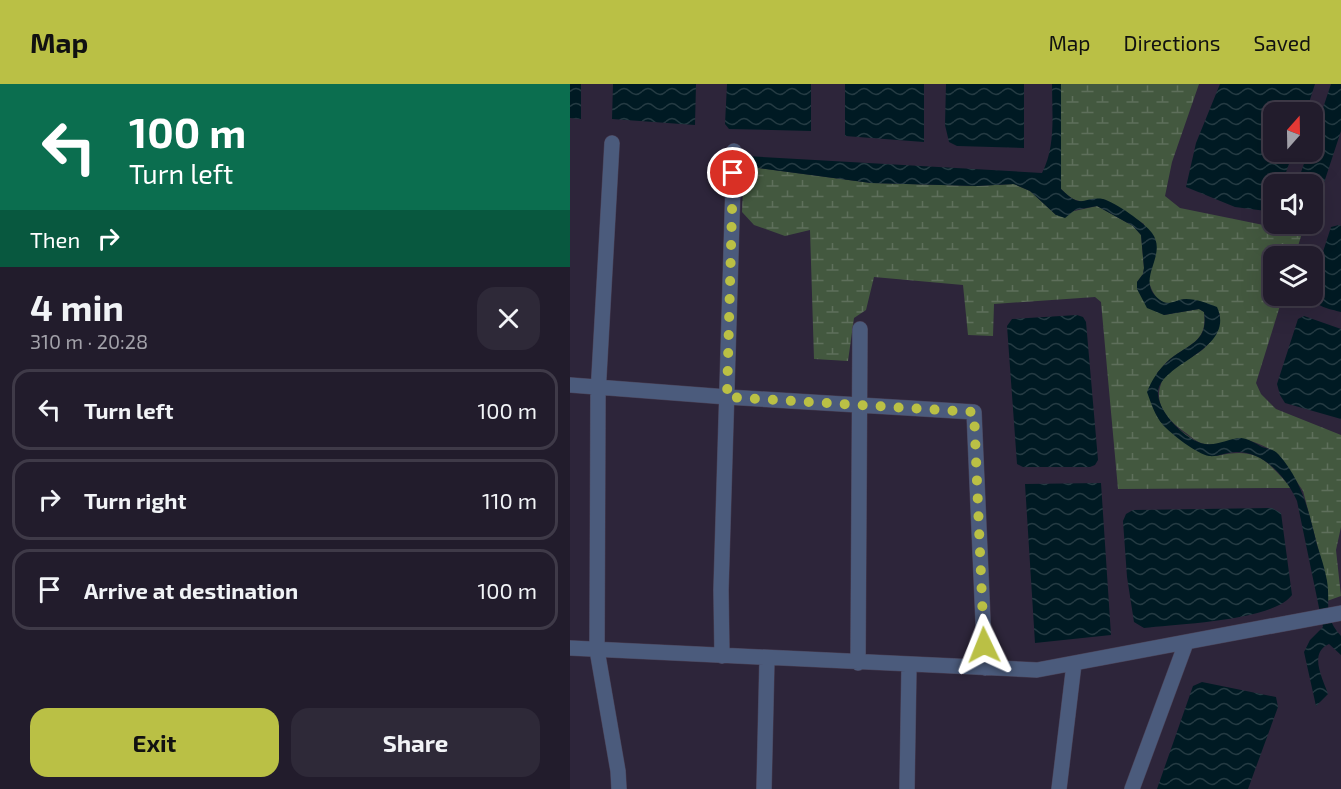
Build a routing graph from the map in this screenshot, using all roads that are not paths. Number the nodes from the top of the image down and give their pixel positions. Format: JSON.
{"nodes":[{"id":1,"x":612,"y":143,"type":"dead end"},
{"id":2,"x":734,"y":151,"type":"dead end"},
{"id":3,"x":860,"y":329,"type":"dead end"},
{"id":4,"x":570,"y":385,"type":"edge"},
{"id":5,"x":599,"y":387,"type":"junction"},
{"id":6,"x":727,"y":397,"type":"junction"},
{"id":7,"x":859,"y":405,"type":"junction"},
{"id":8,"x":1341,"y":612,"type":"edge"},
{"id":9,"x":1186,"y":643,"type":"junction"},
{"id":10,"x":570,"y":648,"type":"edge"},
{"id":11,"x":597,"y":650,"type":"junction"},
{"id":12,"x":722,"y":656,"type":"junction"},
{"id":13,"x":767,"y":658,"type":"junction"},
{"id":14,"x":858,"y":663,"type":"junction"},
{"id":15,"x":1074,"y":664,"type":"junction"},
{"id":16,"x":909,"y":666,"type":"junction"},
{"id":17,"x":985,"y":668,"type":"junction"},
{"id":18,"x":619,"y":789,"type":"edge"},
{"id":19,"x":764,"y":789,"type":"edge"},
{"id":20,"x":907,"y":789,"type":"edge"},
{"id":21,"x":1059,"y":789,"type":"edge"},
{"id":22,"x":1132,"y":789,"type":"edge"}],
"edges":[{"from":1,"to":5,"type":"street"},
{"from":2,"to":6,"type":"street"},
{"from":3,"to":7,"type":"street"},
{"from":4,"to":5,"type":"street"},
{"from":5,"to":6,"type":"street"},
{"from":5,"to":11,"type":"street"},
{"from":6,"to":7,"type":"street"},
{"from":6,"to":12,"type":"street"},
{"from":7,"to":14,"type":"street"},
{"from":7,"to":17,"type":"street"},
{"from":8,"to":9,"type":"street"},
{"from":9,"to":15,"type":"street"},
{"from":9,"to":22,"type":"street"},
{"from":10,"to":11,"type":"street"},
{"from":11,"to":12,"type":"street"},
{"from":11,"to":18,"type":"street"},
{"from":12,"to":13,"type":"street"},
{"from":13,"to":14,"type":"street"},
{"from":13,"to":19,"type":"street"},
{"from":14,"to":16,"type":"street"},
{"from":15,"to":17,"type":"street"},
{"from":15,"to":21,"type":"street"},
{"from":16,"to":17,"type":"street"},
{"from":16,"to":20,"type":"street"}]}
